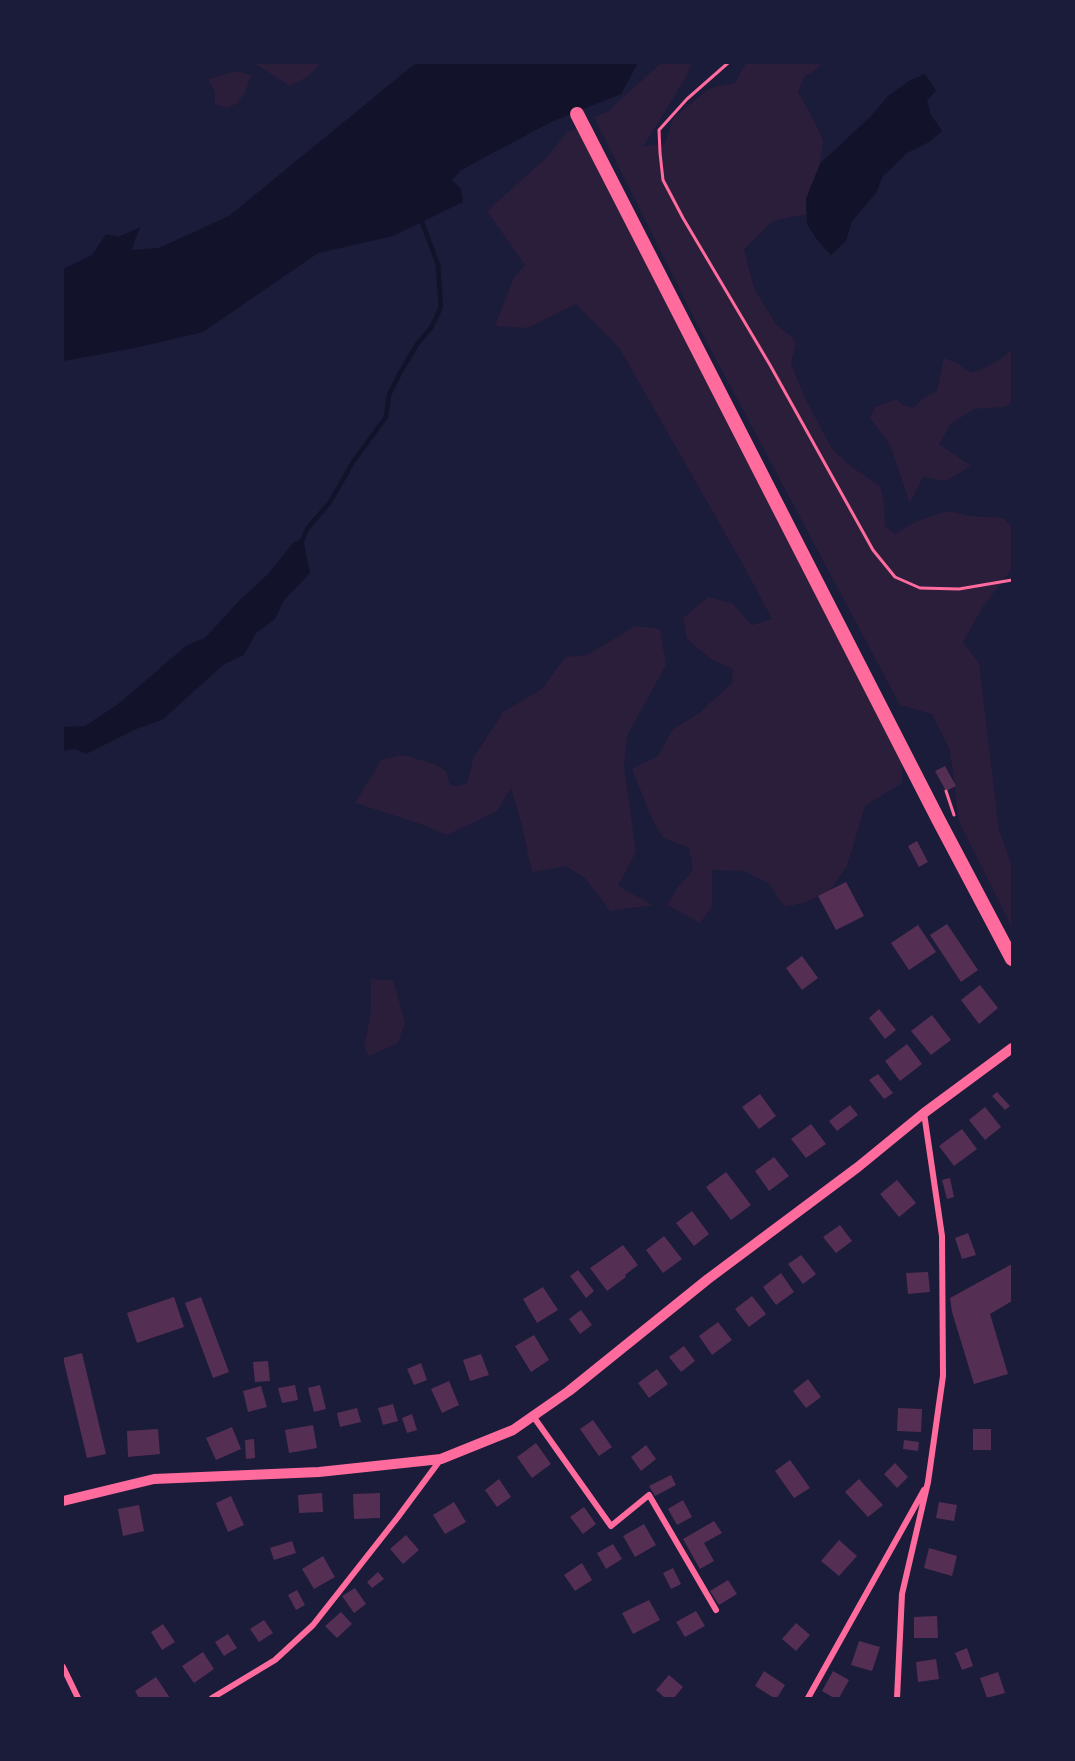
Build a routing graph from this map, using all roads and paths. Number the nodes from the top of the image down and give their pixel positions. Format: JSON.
{"nodes":[{"id":1,"x":728,"y":63,"type":"edge"},
{"id":2,"x":577,"y":114,"type":"dead end"},
{"id":3,"x":1012,"y":580,"type":"edge"},
{"id":4,"x":1012,"y":959,"type":"edge"},
{"id":5,"x":1012,"y":1048,"type":"edge"},
{"id":6,"x":924,"y":1113,"type":"junction"},
{"id":7,"x":533,"y":1416,"type":"junction"},
{"id":8,"x":441,"y":1459,"type":"junction"},
{"id":9,"x":928,"y":1482,"type":"junction"},
{"id":10,"x":63,"y":1501,"type":"edge"},
{"id":11,"x":716,"y":1610,"type":"dead end"},
{"id":12,"x":63,"y":1667,"type":"edge"},
{"id":13,"x":78,"y":1698,"type":"edge"},
{"id":14,"x":212,"y":1698,"type":"edge"},
{"id":15,"x":808,"y":1698,"type":"edge"},
{"id":16,"x":897,"y":1698,"type":"edge"}],
"edges":[{"from":1,"to":3,"type":"path"},
{"from":2,"to":4,"type":"main road"},
{"from":5,"to":6,"type":"street"},
{"from":6,"to":7,"type":"street"},
{"from":6,"to":9,"type":"street"},
{"from":7,"to":8,"type":"street"},
{"from":7,"to":11,"type":"street"},
{"from":8,"to":10,"type":"street"},
{"from":8,"to":14,"type":"street"},
{"from":9,"to":15,"type":"street"},
{"from":9,"to":16,"type":"street"},
{"from":12,"to":13,"type":"street"}]}
